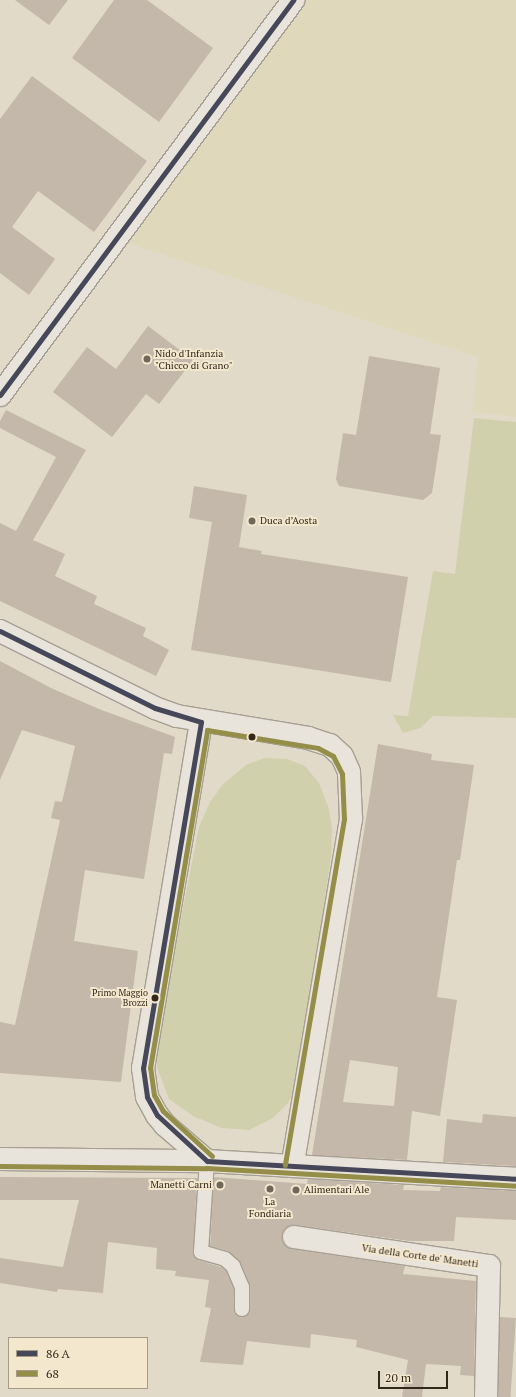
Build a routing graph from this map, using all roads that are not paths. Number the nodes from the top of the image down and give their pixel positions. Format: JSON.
{"nodes":[{"id":1,"x":294,"y":0,"type":"edge"},
{"id":2,"x":0,"y":395,"type":"edge"},
{"id":3,"x":0,"y":631,"type":"edge"},
{"id":4,"x":201,"y":722,"type":"junction"},
{"id":5,"x":0,"y":1159,"type":"edge"},
{"id":6,"x":207,"y":1161,"type":"junction"},
{"id":7,"x":292,"y":1166,"type":"junction"},
{"id":8,"x":516,"y":1179,"type":"edge"},
{"id":9,"x":294,"y":1237,"type":"dead end"},
{"id":10,"x":242,"y":1309,"type":"dead end"},
{"id":11,"x":486,"y":1397,"type":"edge"}],
"edges":[{"from":1,"to":2,"type":"street"},
{"from":3,"to":4,"type":"street"},
{"from":4,"to":6,"type":"street"},
{"from":4,"to":7,"type":"street"},
{"from":5,"to":6,"type":"street"},
{"from":6,"to":7,"type":"street"},
{"from":6,"to":10,"type":"lane"},
{"from":7,"to":8,"type":"street"},
{"from":9,"to":11,"type":"street","name":"Via della Corte de' Manetti"}]}
